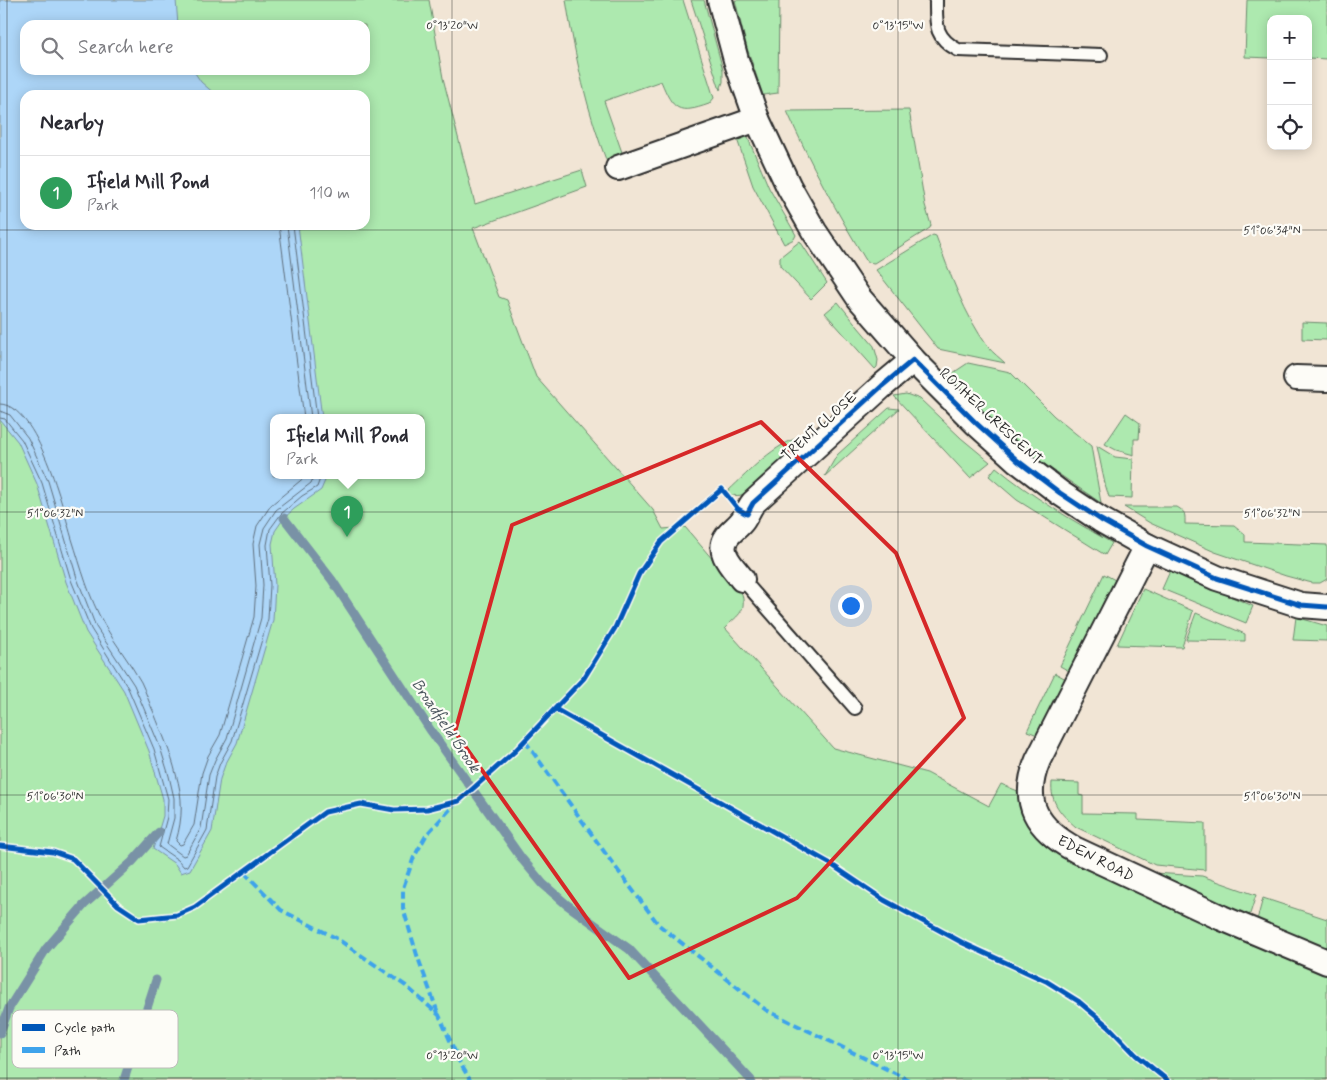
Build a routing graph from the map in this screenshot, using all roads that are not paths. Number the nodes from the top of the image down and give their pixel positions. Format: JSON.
{"nodes":[{"id":1,"x":720,"y":0,"type":"edge"},
{"id":2,"x":936,"y":0,"type":"edge"},
{"id":3,"x":1102,"y":55,"type":"dead end"},
{"id":4,"x":757,"y":119,"type":"junction"},
{"id":5,"x":618,"y":168,"type":"dead end"},
{"id":6,"x":913,"y":360,"type":"junction"},
{"id":7,"x":1296,"y":378,"type":"dead end"},
{"id":8,"x":1327,"y":379,"type":"edge"},
{"id":9,"x":1147,"y":546,"type":"junction"},
{"id":10,"x":742,"y":578,"type":"joint"},
{"id":11,"x":1327,"y":607,"type":"edge"},
{"id":12,"x":855,"y":708,"type":"dead end"},
{"id":13,"x":1327,"y":962,"type":"edge"}],
"edges":[{"from":1,"to":4,"type":"street","name":"ROTHER CRESCENT"},
{"from":2,"to":3,"type":"lane"},
{"from":4,"to":5,"type":"street"},
{"from":4,"to":6,"type":"street","name":"ROTHER CRESCENT"},
{"from":6,"to":9,"type":"street","name":"ROTHER CRESCENT"},
{"from":6,"to":10,"type":"street","name":"TRENT CLOSE"},
{"from":7,"to":8,"type":"street"},
{"from":9,"to":11,"type":"street","name":"ROTHER CRESCENT"},
{"from":9,"to":13,"type":"street","name":"EDEN ROAD"},
{"from":10,"to":12,"type":"lane"}]}
